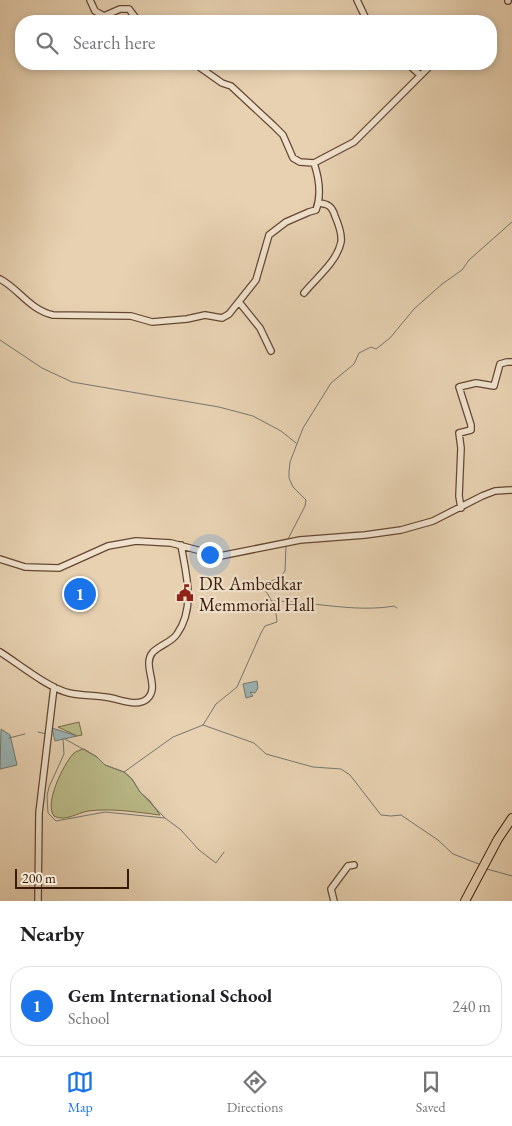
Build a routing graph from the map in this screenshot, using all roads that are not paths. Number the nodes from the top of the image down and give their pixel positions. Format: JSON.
{"nodes":[{"id":1,"x":90,"y":0,"type":"edge"},
{"id":2,"x":358,"y":0,"type":"edge"},
{"id":3,"x":102,"y":15,"type":"edge"},
{"id":4,"x":106,"y":15,"type":"edge"},
{"id":5,"x":134,"y":15,"type":"edge"},
{"id":6,"x":364,"y":15,"type":"edge"},
{"id":7,"x":204,"y":70,"type":"edge"},
{"id":8,"x":415,"y":70,"type":"edge"},
{"id":9,"x":425,"y":70,"type":"edge"},
{"id":10,"x":420,"y":75,"type":"junction"},
{"id":11,"x":314,"y":162,"type":"junction"},
{"id":12,"x":318,"y":203,"type":"junction"},
{"id":13,"x":0,"y":279,"type":"edge"},
{"id":14,"x":304,"y":293,"type":"dead end"},
{"id":15,"x":239,"y":302,"type":"junction"},
{"id":16,"x":271,"y":351,"type":"dead end"},
{"id":17,"x":512,"y":362,"type":"edge"},
{"id":18,"x":512,"y":490,"type":"edge"},
{"id":19,"x":461,"y":508,"type":"junction"},
{"id":20,"x":181,"y":545,"type":"junction"},
{"id":21,"x":0,"y":559,"type":"edge"},
{"id":22,"x":0,"y":652,"type":"edge"},
{"id":23,"x":54,"y":687,"type":"junction"},
{"id":24,"x":512,"y":818,"type":"edge"},
{"id":25,"x":354,"y":865,"type":"dead end"},
{"id":26,"x":38,"y":901,"type":"edge"},
{"id":27,"x":334,"y":901,"type":"edge"},
{"id":28,"x":466,"y":901,"type":"edge"}],
"edges":[{"from":1,"to":3,"type":"street"},
{"from":2,"to":6,"type":"street"},
{"from":4,"to":5,"type":"street"},
{"from":7,"to":11,"type":"street"},
{"from":8,"to":10,"type":"street"},
{"from":9,"to":10,"type":"street"},
{"from":10,"to":11,"type":"street"},
{"from":11,"to":12,"type":"street"},
{"from":12,"to":14,"type":"street"},
{"from":12,"to":15,"type":"street"},
{"from":13,"to":15,"type":"street"},
{"from":15,"to":16,"type":"street"},
{"from":17,"to":19,"type":"street"},
{"from":18,"to":19,"type":"street"},
{"from":19,"to":20,"type":"street"},
{"from":20,"to":21,"type":"street"},
{"from":20,"to":23,"type":"street"},
{"from":22,"to":23,"type":"street"},
{"from":23,"to":26,"type":"street"},
{"from":24,"to":28,"type":"main road"},
{"from":25,"to":27,"type":"street"}]}
